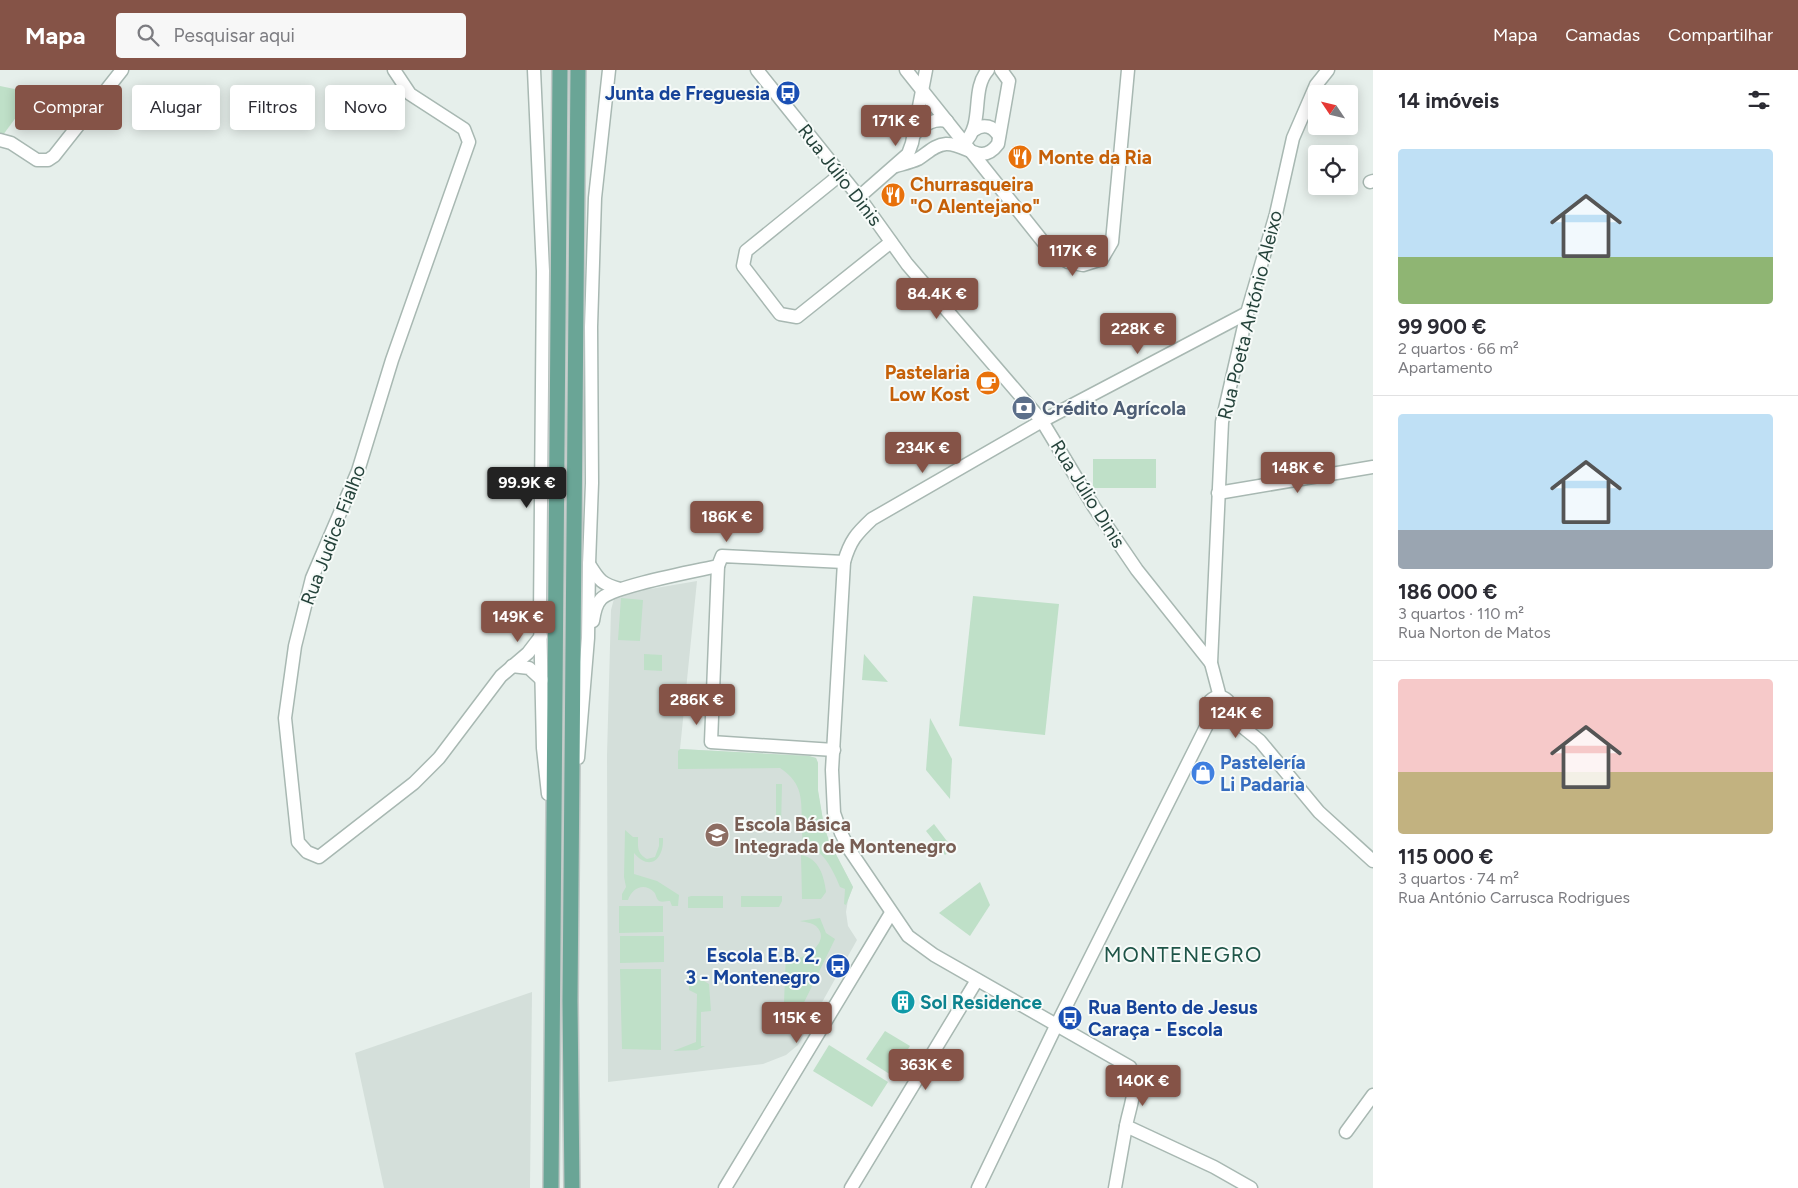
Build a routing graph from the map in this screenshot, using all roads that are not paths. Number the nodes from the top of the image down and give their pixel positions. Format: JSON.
{"nodes":[{"id":1,"x":122,"y":70,"type":"edge"},
{"id":2,"x":394,"y":70,"type":"edge"},
{"id":3,"x":534,"y":70,"type":"edge"},
{"id":4,"x":560,"y":70,"type":"edge"},
{"id":5,"x":578,"y":70,"type":"edge"},
{"id":6,"x":609,"y":70,"type":"edge"},
{"id":7,"x":757,"y":70,"type":"edge"},
{"id":8,"x":906,"y":70,"type":"edge"},
{"id":9,"x":926,"y":70,"type":"edge"},
{"id":10,"x":988,"y":70,"type":"edge"},
{"id":11,"x":1001,"y":70,"type":"edge"},
{"id":12,"x":1128,"y":70,"type":"edge"},
{"id":13,"x":1328,"y":70,"type":"edge"},
{"id":14,"x":923,"y":90,"type":"junction"},
{"id":15,"x":947,"y":121,"type":"junction"},
{"id":16,"x":974,"y":130,"type":"junction"},
{"id":17,"x":914,"y":134,"type":"junction"},
{"id":18,"x":999,"y":136,"type":"junction"},
{"id":19,"x":0,"y":140,"type":"edge"},
{"id":20,"x":968,"y":147,"type":"junction"},
{"id":21,"x":896,"y":166,"type":"junction"},
{"id":22,"x":840,"y":174,"type":"junction"},
{"id":23,"x":859,"y":197,"type":"junction"},
{"id":24,"x":891,"y":242,"type":"junction"},
{"id":25,"x":1247,"y":313,"type":"junction"},
{"id":26,"x":1042,"y":421,"type":"junction"},
{"id":27,"x":1373,"y":467,"type":"edge"},
{"id":28,"x":1218,"y":493,"type":"junction"},
{"id":29,"x":844,"y":562,"type":"junction"},
{"id":30,"x":589,"y":564,"type":"junction"},
{"id":31,"x":718,"y":566,"type":"junction"},
{"id":32,"x":620,"y":589,"type":"junction"},
{"id":33,"x":541,"y":636,"type":"junction"},
{"id":34,"x":588,"y":638,"type":"junction"},
{"id":35,"x":1211,"y":662,"type":"junction"},
{"id":36,"x":512,"y":666,"type":"junction"},
{"id":37,"x":542,"y":680,"type":"junction"},
{"id":38,"x":1220,"y":697,"type":"junction"},
{"id":39,"x":1229,"y":716,"type":"junction"},
{"id":40,"x":1211,"y":717,"type":"junction"},
{"id":41,"x":834,"y":750,"type":"junction"},
{"id":42,"x":571,"y":840,"type":"junction"},
{"id":43,"x":554,"y":844,"type":"junction"},
{"id":44,"x":1373,"y":861,"type":"edge"},
{"id":45,"x":891,"y":913,"type":"junction"},
{"id":46,"x":977,"y":980,"type":"junction"},
{"id":47,"x":1056,"y":1026,"type":"junction"},
{"id":48,"x":1373,"y":1095,"type":"edge"},
{"id":49,"x":1126,"y":1126,"type":"junction"},
{"id":50,"x":1346,"y":1132,"type":"dead end"},
{"id":51,"x":551,"y":1188,"type":"edge"},
{"id":52,"x":572,"y":1188,"type":"edge"},
{"id":53,"x":725,"y":1188,"type":"edge"},
{"id":54,"x":851,"y":1188,"type":"edge"},
{"id":55,"x":978,"y":1188,"type":"edge"},
{"id":56,"x":1115,"y":1188,"type":"edge"},
{"id":57,"x":1251,"y":1188,"type":"edge"}],
"edges":[{"from":1,"to":19,"type":"street"},
{"from":2,"to":36,"type":"street","name":"Rua Judice Fialho"},
{"from":3,"to":33,"type":"street"},
{"from":4,"to":43,"type":"main road"},
{"from":5,"to":42,"type":"main road"},
{"from":6,"to":30,"type":"street"},
{"from":7,"to":22,"type":"street","name":"Rua Júlio Dinis"},
{"from":8,"to":14,"type":"street"},
{"from":9,"to":14,"type":"street"},
{"from":10,"to":16,"type":"street"},
{"from":11,"to":18,"type":"street"},
{"from":12,"to":20,"type":"street"},
{"from":13,"to":25,"type":"street","name":"Rua Poeta António Aleixo"},
{"from":14,"to":15,"type":"street"},
{"from":14,"to":17,"type":"street"},
{"from":15,"to":17,"type":"street"},
{"from":15,"to":20,"type":"street"},
{"from":16,"to":18,"type":"street"},
{"from":16,"to":20,"type":"street"},
{"from":17,"to":21,"type":"street"},
{"from":18,"to":20,"type":"street"},
{"from":20,"to":21,"type":"street"},
{"from":21,"to":23,"type":"street"},
{"from":22,"to":23,"type":"street","name":"Rua Júlio Dinis"},
{"from":22,"to":24,"type":"street"},
{"from":23,"to":24,"type":"street","name":"Rua Júlio Dinis"},
{"from":24,"to":26,"type":"street","name":"Rua Júlio Dinis"},
{"from":25,"to":26,"type":"street"},
{"from":25,"to":28,"type":"street","name":"Rua Poeta António Aleixo"},
{"from":26,"to":29,"type":"street"},
{"from":26,"to":35,"type":"street","name":"Rua Júlio Dinis"},
{"from":27,"to":28,"type":"street"},
{"from":28,"to":35,"type":"street","name":"Rua Poeta António Aleixo"},
{"from":29,"to":31,"type":"street"},
{"from":29,"to":41,"type":"street"},
{"from":30,"to":32,"type":"street"},
{"from":30,"to":34,"type":"street"},
{"from":31,"to":32,"type":"street"},
{"from":31,"to":41,"type":"street"},
{"from":32,"to":34,"type":"street"},
{"from":33,"to":36,"type":"street","name":"Rua Judice Fialho"},
{"from":33,"to":37,"type":"street"},
{"from":34,"to":42,"type":"street"},
{"from":35,"to":38,"type":"street"},
{"from":36,"to":37,"type":"street"},
{"from":37,"to":43,"type":"street"},
{"from":38,"to":39,"type":"street"},
{"from":38,"to":40,"type":"street"},
{"from":39,"to":40,"type":"street"},
{"from":39,"to":44,"type":"street"},
{"from":40,"to":47,"type":"street"},
{"from":41,"to":45,"type":"street"},
{"from":42,"to":52,"type":"main road"},
{"from":43,"to":51,"type":"main road"},
{"from":45,"to":46,"type":"street"},
{"from":45,"to":53,"type":"street"},
{"from":46,"to":47,"type":"street"},
{"from":46,"to":54,"type":"street"},
{"from":47,"to":49,"type":"street"},
{"from":47,"to":55,"type":"street"},
{"from":48,"to":50,"type":"street"},
{"from":49,"to":56,"type":"street"},
{"from":49,"to":57,"type":"street"}]}
